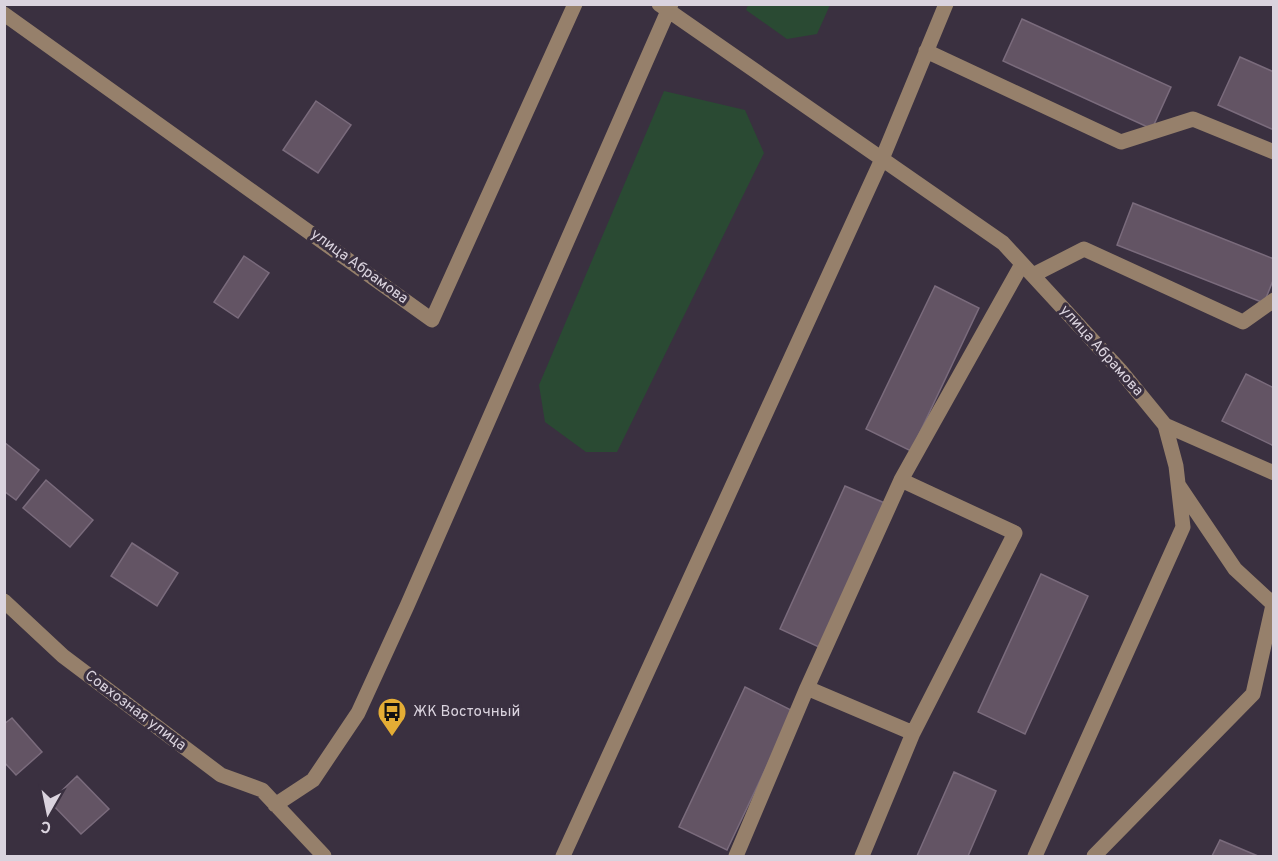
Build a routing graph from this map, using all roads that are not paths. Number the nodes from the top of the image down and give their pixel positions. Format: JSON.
{"nodes":[{"id":1,"x":575,"y":4,"type":"edge"},
{"id":2,"x":946,"y":4,"type":"edge"},
{"id":3,"x":666,"y":7,"type":"edge"},
{"id":4,"x":4,"y":14,"type":"edge"},
{"id":5,"x":926,"y":51,"type":"junction"},
{"id":6,"x":1274,"y":152,"type":"edge"},
{"id":7,"x":882,"y":159,"type":"junction"},
{"id":8,"x":1027,"y":270,"type":"junction"},
{"id":9,"x":1274,"y":300,"type":"edge"},
{"id":10,"x":1166,"y":425,"type":"junction"},
{"id":11,"x":1274,"y":473,"type":"edge"},
{"id":12,"x":901,"y":480,"type":"junction"},
{"id":13,"x":1178,"y":484,"type":"junction"},
{"id":14,"x":4,"y":601,"type":"edge"},
{"id":15,"x":1273,"y":605,"type":"edge"},
{"id":16,"x":807,"y":688,"type":"junction"},
{"id":17,"x":913,"y":733,"type":"junction"},
{"id":18,"x":275,"y":805,"type":"junction"},
{"id":19,"x":324,"y":856,"type":"edge"},
{"id":20,"x":563,"y":856,"type":"edge"},
{"id":21,"x":736,"y":856,"type":"edge"},
{"id":22,"x":862,"y":856,"type":"edge"},
{"id":23,"x":1035,"y":856,"type":"edge"},
{"id":24,"x":1094,"y":856,"type":"edge"}],
"edges":[{"from":1,"to":4,"type":"street","name":"улица Абрамова"},
{"from":2,"to":5,"type":"street"},
{"from":3,"to":7,"type":"street","name":"улица Абрамова"},
{"from":3,"to":18,"type":"street"},
{"from":5,"to":6,"type":"street"},
{"from":5,"to":7,"type":"street"},
{"from":7,"to":8,"type":"street","name":"улица Абрамова"},
{"from":7,"to":20,"type":"street"},
{"from":8,"to":9,"type":"street"},
{"from":8,"to":10,"type":"street","name":"улица Абрамова"},
{"from":8,"to":12,"type":"street"},
{"from":10,"to":11,"type":"street"},
{"from":10,"to":13,"type":"street","name":"улица Абрамова"},
{"from":12,"to":16,"type":"street"},
{"from":12,"to":17,"type":"street"},
{"from":13,"to":15,"type":"street"},
{"from":13,"to":23,"type":"street","name":"улица Абрамова"},
{"from":14,"to":18,"type":"street","name":"Совхозная улица"},
{"from":15,"to":24,"type":"street"},
{"from":16,"to":17,"type":"street"},
{"from":16,"to":21,"type":"street"},
{"from":17,"to":22,"type":"street"},
{"from":18,"to":19,"type":"street","name":"Совхозная улица"}]}
